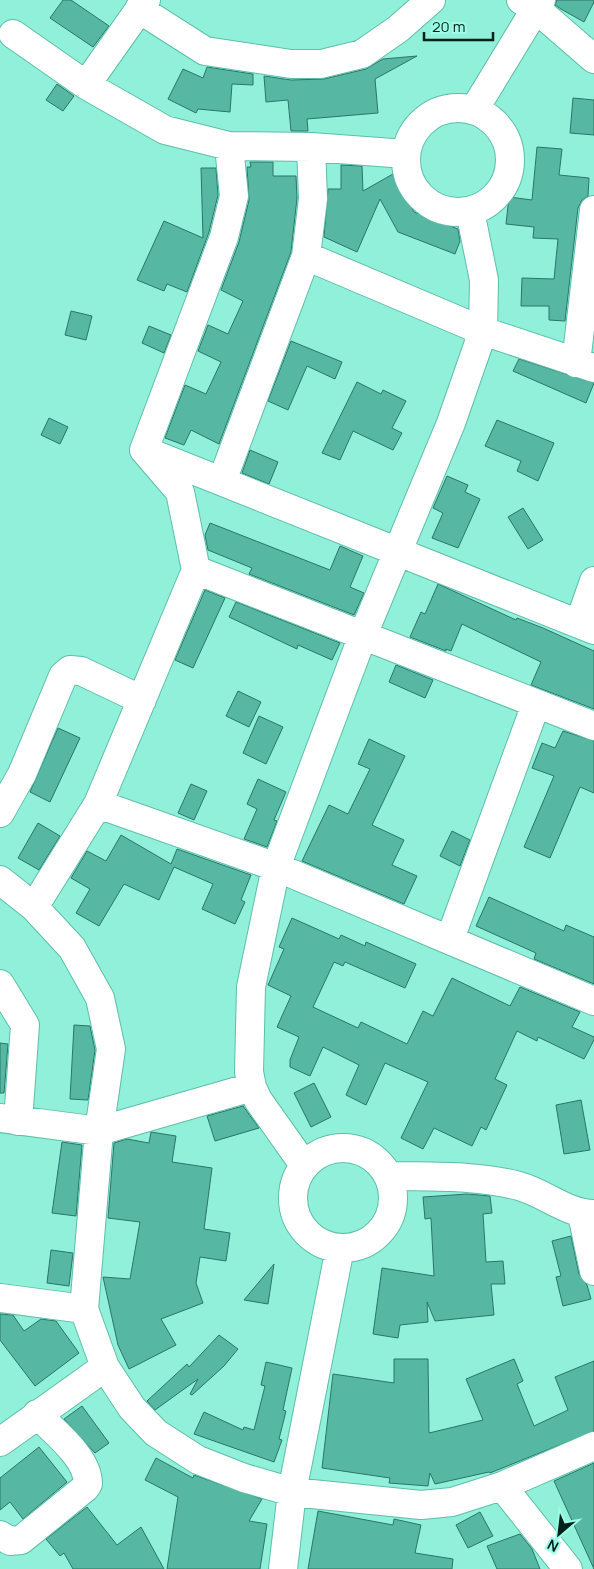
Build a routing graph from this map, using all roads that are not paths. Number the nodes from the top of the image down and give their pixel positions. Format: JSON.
{"nodes":[{"id":1,"x":431,"y":0,"type":"edge"},
{"id":2,"x":532,"y":3,"type":"edge"},
{"id":3,"x":142,"y":4,"type":"edge"},
{"id":4,"x":13,"y":34,"type":"dead end"},
{"id":5,"x":594,"y":59,"type":"edge"},
{"id":6,"x":86,"y":85,"type":"junction"},
{"id":7,"x":474,"y":110,"type":"junction"},
{"id":8,"x":229,"y":146,"type":"junction"},
{"id":9,"x":312,"y":147,"type":"junction"},
{"id":10,"x":406,"y":154,"type":"junction"},
{"id":11,"x":594,"y":210,"type":"edge"},
{"id":12,"x":470,"y":211,"type":"junction"},
{"id":13,"x":306,"y":256,"type":"junction"},
{"id":14,"x":483,"y":331,"type":"junction"},
{"id":15,"x":585,"y":366,"type":"edge"},
{"id":16,"x":144,"y":450,"type":"junction"},
{"id":17,"x":222,"y":481,"type":"junction"},
{"id":18,"x":397,"y":550,"type":"junction"},
{"id":19,"x":196,"y":570,"type":"junction"},
{"id":20,"x":594,"y":582,"type":"edge"},
{"id":21,"x":586,"y":627,"type":"edge"},
{"id":22,"x":362,"y":635,"type":"junction"},
{"id":23,"x":142,"y":700,"type":"junction"},
{"id":24,"x":536,"y":704,"type":"junction"},
{"id":25,"x":594,"y":726,"type":"edge"},
{"id":26,"x":98,"y":804,"type":"junction"},
{"id":27,"x":0,"y":814,"type":"edge"},
{"id":28,"x":276,"y":867,"type":"junction"},
{"id":29,"x":0,"y":880,"type":"edge"},
{"id":30,"x":34,"y":907,"type":"junction"},
{"id":31,"x":450,"y":939,"type":"junction"},
{"id":32,"x":0,"y":984,"type":"edge"},
{"id":33,"x":594,"y":1001,"type":"edge"},
{"id":34,"x":252,"y":1087,"type":"junction"},
{"id":35,"x":9,"y":1120,"type":"edge"},
{"id":36,"x":99,"y":1132,"type":"junction"},
{"id":37,"x":304,"y":1165,"type":"junction"},
{"id":38,"x":389,"y":1176,"type":"junction"},
{"id":39,"x":588,"y":1214,"type":"edge"},
{"id":40,"x":340,"y":1248,"type":"junction"},
{"id":41,"x":594,"y":1271,"type":"edge"},
{"id":42,"x":0,"y":1298,"type":"edge"},
{"id":43,"x":84,"y":1308,"type":"junction"},
{"id":44,"x":105,"y":1367,"type":"junction"},
{"id":45,"x":37,"y":1414,"type":"junction"},
{"id":46,"x":0,"y":1442,"type":"edge"},
{"id":47,"x":594,"y":1446,"type":"edge"},
{"id":48,"x":502,"y":1486,"type":"junction"},
{"id":49,"x":292,"y":1492,"type":"junction"},
{"id":50,"x":0,"y":1535,"type":"edge"},
{"id":51,"x":283,"y":1569,"type":"edge"},
{"id":52,"x":568,"y":1569,"type":"edge"}],
"edges":[{"from":1,"to":3,"type":"street"},
{"from":2,"to":5,"type":"street"},
{"from":2,"to":7,"type":"street"},
{"from":3,"to":6,"type":"street"},
{"from":4,"to":6,"type":"street"},
{"from":6,"to":8,"type":"street"},
{"from":7,"to":10,"type":"street"},
{"from":7,"to":12,"type":"street"},
{"from":8,"to":9,"type":"street"},
{"from":8,"to":16,"type":"street"},
{"from":9,"to":10,"type":"street"},
{"from":9,"to":13,"type":"street"},
{"from":10,"to":12,"type":"street"},
{"from":11,"to":15,"type":"street"},
{"from":12,"to":14,"type":"street"},
{"from":13,"to":14,"type":"street"},
{"from":13,"to":17,"type":"street"},
{"from":14,"to":15,"type":"street"},
{"from":14,"to":18,"type":"street"},
{"from":16,"to":17,"type":"street"},
{"from":16,"to":19,"type":"street"},
{"from":17,"to":18,"type":"street"},
{"from":18,"to":21,"type":"street"},
{"from":18,"to":22,"type":"street"},
{"from":19,"to":22,"type":"street"},
{"from":19,"to":23,"type":"street"},
{"from":20,"to":21,"type":"street"},
{"from":22,"to":24,"type":"street"},
{"from":22,"to":28,"type":"street"},
{"from":23,"to":26,"type":"street"},
{"from":23,"to":27,"type":"street"},
{"from":24,"to":25,"type":"street"},
{"from":24,"to":31,"type":"street"},
{"from":26,"to":28,"type":"street"},
{"from":26,"to":30,"type":"street"},
{"from":28,"to":31,"type":"street"},
{"from":28,"to":34,"type":"street"},
{"from":29,"to":30,"type":"street"},
{"from":30,"to":36,"type":"street"},
{"from":31,"to":33,"type":"street"},
{"from":32,"to":35,"type":"street"},
{"from":34,"to":36,"type":"street"},
{"from":34,"to":37,"type":"street"},
{"from":35,"to":36,"type":"street"},
{"from":36,"to":43,"type":"street"},
{"from":37,"to":38,"type":"street"},
{"from":37,"to":40,"type":"street"},
{"from":38,"to":39,"type":"street"},
{"from":38,"to":40,"type":"street"},
{"from":39,"to":41,"type":"street"},
{"from":40,"to":49,"type":"street"},
{"from":42,"to":43,"type":"street"},
{"from":43,"to":44,"type":"street"},
{"from":44,"to":45,"type":"street"},
{"from":44,"to":49,"type":"street"},
{"from":45,"to":46,"type":"street"},
{"from":45,"to":50,"type":"street"},
{"from":47,"to":48,"type":"street"},
{"from":48,"to":49,"type":"street"},
{"from":48,"to":52,"type":"street"},
{"from":49,"to":51,"type":"street"}]}
